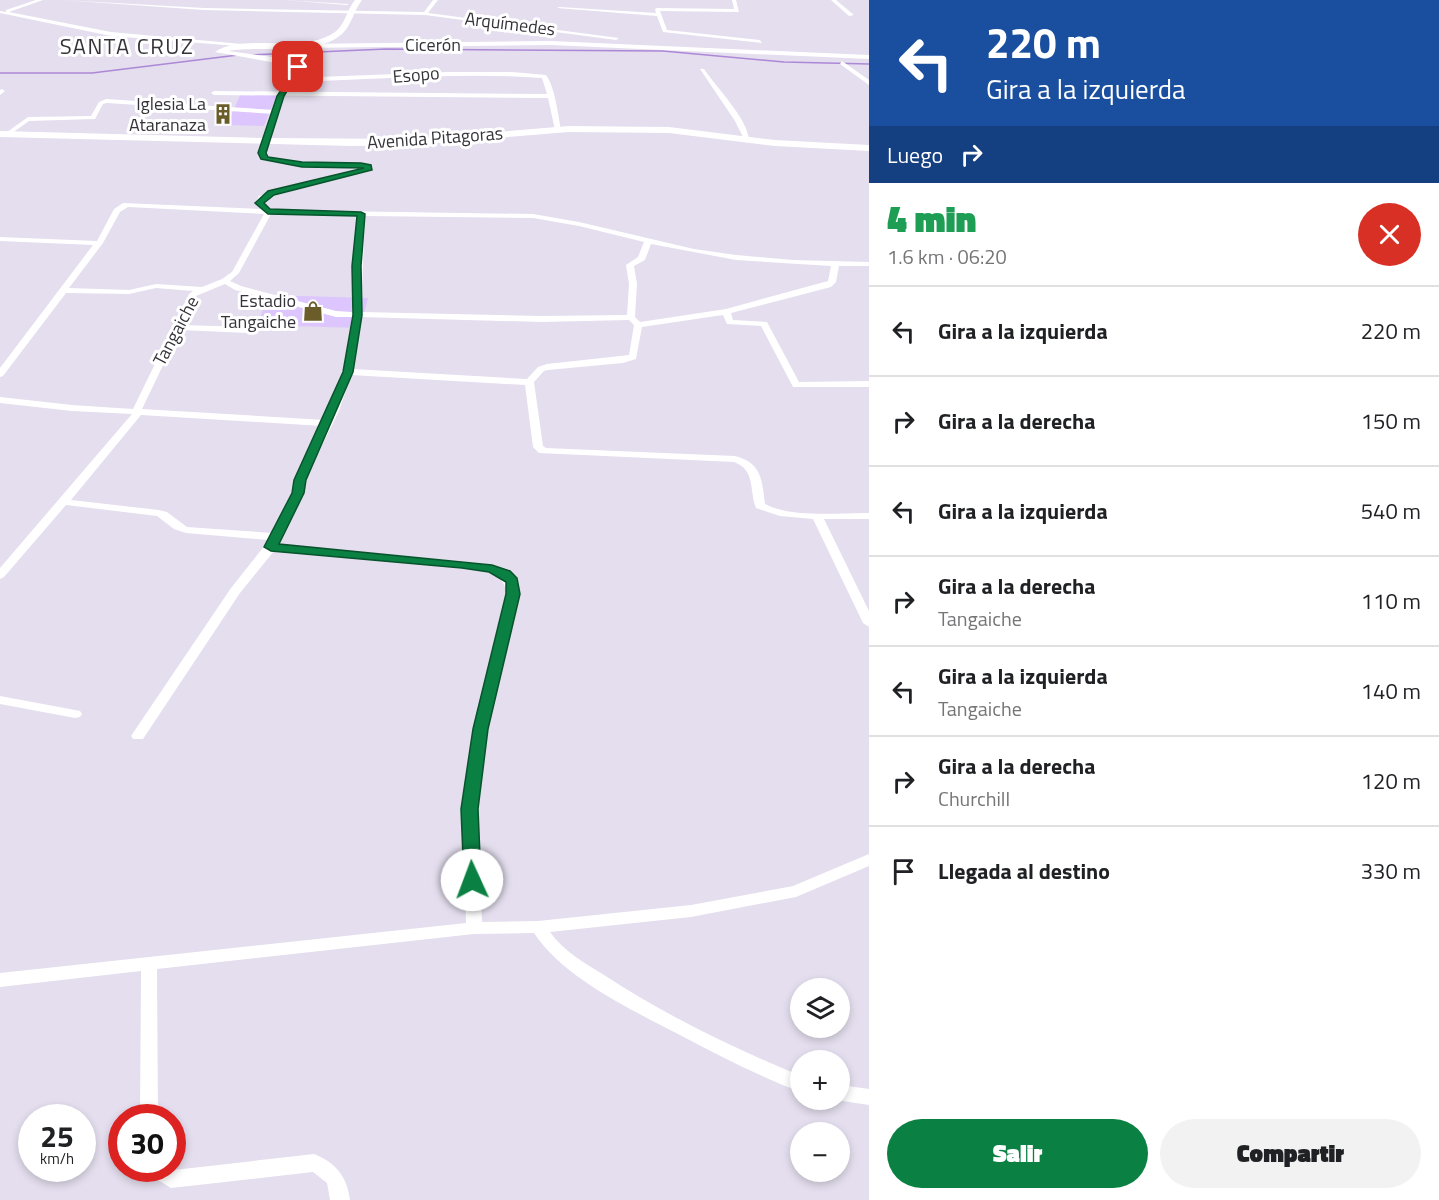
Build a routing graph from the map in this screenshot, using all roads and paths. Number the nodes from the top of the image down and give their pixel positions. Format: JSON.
{"nodes":[{"id":1,"x":41,"y":0,"type":"edge"},
{"id":2,"x":64,"y":0,"type":"edge"},
{"id":3,"x":284,"y":0,"type":"edge"},
{"id":4,"x":367,"y":0,"type":"edge"},
{"id":5,"x":436,"y":0,"type":"edge"},
{"id":6,"x":561,"y":0,"type":"edge"},
{"id":7,"x":734,"y":0,"type":"edge"},
{"id":8,"x":833,"y":0,"type":"edge"},
{"id":9,"x":103,"y":1,"type":"edge"},
{"id":10,"x":301,"y":1,"type":"edge"},
{"id":11,"x":354,"y":5,"type":"edge"},
{"id":12,"x":559,"y":8,"type":"junction"},
{"id":13,"x":1,"y":12,"type":"edge"},
{"id":14,"x":658,"y":12,"type":"junction"},
{"id":15,"x":425,"y":14,"type":"junction"},
{"id":16,"x":851,"y":15,"type":"dead end"},
{"id":17,"x":553,"y":29,"type":"junction"},
{"id":18,"x":760,"y":42,"type":"dead end"},
{"id":19,"x":551,"y":43,"type":"junction"},
{"id":20,"x":270,"y":46,"type":"junction"},
{"id":21,"x":670,"y":47,"type":"junction"},
{"id":22,"x":869,"y":59,"type":"edge"},
{"id":23,"x":702,"y":70,"type":"dead end"},
{"id":24,"x":291,"y":80,"type":"junction"},
{"id":25,"x":869,"y":83,"type":"edge"},
{"id":26,"x":214,"y":93,"type":"dead end"},
{"id":27,"x":281,"y":96,"type":"junction"},
{"id":28,"x":551,"y":96,"type":"junction"},
{"id":29,"x":275,"y":111,"type":"junction"},
{"id":30,"x":558,"y":130,"type":"junction"},
{"id":31,"x":3,"y":135,"type":"edge"},
{"id":32,"x":747,"y":139,"type":"junction"},
{"id":33,"x":265,"y":141,"type":"junction"},
{"id":34,"x":869,"y":148,"type":"edge"},
{"id":35,"x":268,"y":212,"type":"junction"},
{"id":36,"x":361,"y":214,"type":"junction"},
{"id":37,"x":0,"y":240,"type":"edge"},
{"id":38,"x":648,"y":241,"type":"junction"},
{"id":39,"x":99,"y":243,"type":"junction"},
{"id":40,"x":834,"y":263,"type":"junction"},
{"id":41,"x":869,"y":264,"type":"edge"},
{"id":42,"x":225,"y":281,"type":"junction"},
{"id":43,"x":64,"y":290,"type":"junction"},
{"id":44,"x":199,"y":290,"type":"junction"},
{"id":45,"x":726,"y":312,"type":"junction"},
{"id":46,"x":358,"y":315,"type":"junction"},
{"id":47,"x":632,"y":317,"type":"junction"},
{"id":48,"x":638,"y":325,"type":"junction"},
{"id":49,"x":177,"y":327,"type":"junction"},
{"id":50,"x":248,"y":330,"type":"dead end"},
{"id":51,"x":348,"y":372,"type":"junction"},
{"id":52,"x":0,"y":374,"type":"edge"},
{"id":53,"x":529,"y":382,"type":"junction"},
{"id":54,"x":869,"y":384,"type":"edge"},
{"id":55,"x":0,"y":400,"type":"edge"},
{"id":56,"x":138,"y":410,"type":"junction"},
{"id":57,"x":326,"y":423,"type":"junction"},
{"id":58,"x":64,"y":502,"type":"junction"},
{"id":59,"x":817,"y":516,"type":"junction"},
{"id":60,"x":869,"y":516,"type":"edge"},
{"id":61,"x":272,"y":542,"type":"junction"},
{"id":62,"x":0,"y":575,"type":"edge"},
{"id":63,"x":869,"y":623,"type":"edge"},
{"id":64,"x":0,"y":700,"type":"edge"},
{"id":65,"x":75,"y":714,"type":"dead end"},
{"id":66,"x":138,"y":736,"type":"dead end"},
{"id":67,"x":869,"y":860,"type":"edge"},
{"id":68,"x":538,"y":927,"type":"junction"},
{"id":69,"x":474,"y":928,"type":"junction"},
{"id":70,"x":149,"y":964,"type":"junction"},
{"id":71,"x":0,"y":980,"type":"edge"},
{"id":72,"x":790,"y":1080,"type":"edge"},
{"id":73,"x":850,"y":1094,"type":"edge"},
{"id":74,"x":869,"y":1097,"type":"edge"},
{"id":75,"x":149,"y":1104,"type":"edge"},
{"id":76,"x":186,"y":1177,"type":"edge"},
{"id":77,"x":340,"y":1200,"type":"edge"}],
"edges":[{"from":1,"to":13,"type":"street"},
{"from":2,"to":9,"type":"street"},
{"from":3,"to":10,"type":"street"},
{"from":4,"to":11,"type":"main road"},
{"from":5,"to":15,"type":"street"},
{"from":6,"to":12,"type":"street"},
{"from":7,"to":14,"type":"street"},
{"from":8,"to":16,"type":"street"},
{"from":9,"to":11,"type":"street"},
{"from":10,"to":11,"type":"street"},
{"from":11,"to":15,"type":"street","name":"Arquímedes"},
{"from":11,"to":20,"type":"main road"},
{"from":12,"to":14,"type":"street"},
{"from":12,"to":17,"type":"street"},
{"from":13,"to":20,"type":"street","name":"Cicerón"},
{"from":14,"to":18,"type":"street"},
{"from":15,"to":17,"type":"street","name":"Arquímedes"},
{"from":17,"to":19,"type":"street"},
{"from":17,"to":21,"type":"street","name":"Arquímedes"},
{"from":19,"to":20,"type":"street","name":"Cicerón"},
{"from":19,"to":21,"type":"street","name":"Cicerón"},
{"from":20,"to":24,"type":"main road"},
{"from":21,"to":22,"type":"street","name":"Cicerón"},
{"from":22,"to":25,"type":"street"},
{"from":23,"to":32,"type":"street"},
{"from":24,"to":27,"type":"main road"},
{"from":24,"to":28,"type":"street","name":"Esopo"},
{"from":26,"to":27,"type":"street"},
{"from":27,"to":28,"type":"street"},
{"from":27,"to":29,"type":"main road"},
{"from":28,"to":30,"type":"street"},
{"from":29,"to":31,"type":"street"},
{"from":29,"to":33,"type":"main road"},
{"from":30,"to":32,"type":"main road","name":"Avenida Pitagoras"},
{"from":30,"to":33,"type":"main road","name":"Avenida Pitagoras"},
{"from":31,"to":33,"type":"main road","name":"Avenida Pitagoras"},
{"from":32,"to":34,"type":"main road","name":"Avenida Pitagoras"},
{"from":33,"to":35,"type":"street","name":"Tangaiche"},
{"from":35,"to":36,"type":"street"},
{"from":35,"to":39,"type":"street"},
{"from":35,"to":42,"type":"street","name":"Tangaiche"},
{"from":36,"to":38,"type":"street"},
{"from":36,"to":46,"type":"street"},
{"from":37,"to":39,"type":"street"},
{"from":38,"to":40,"type":"street"},
{"from":38,"to":47,"type":"street"},
{"from":39,"to":43,"type":"street"},
{"from":40,"to":41,"type":"street"},
{"from":40,"to":45,"type":"street"},
{"from":42,"to":44,"type":"street","name":"Tangaiche"},
{"from":42,"to":46,"type":"street"},
{"from":43,"to":44,"type":"street"},
{"from":43,"to":52,"type":"street"},
{"from":44,"to":49,"type":"street","name":"Tangaiche"},
{"from":45,"to":48,"type":"street"},
{"from":45,"to":54,"type":"street"},
{"from":46,"to":47,"type":"street"},
{"from":46,"to":51,"type":"street"},
{"from":47,"to":48,"type":"street"},
{"from":48,"to":53,"type":"street"},
{"from":49,"to":50,"type":"street"},
{"from":49,"to":56,"type":"street","name":"Tangaiche"},
{"from":51,"to":53,"type":"street"},
{"from":51,"to":57,"type":"street"},
{"from":53,"to":59,"type":"street"},
{"from":55,"to":56,"type":"street"},
{"from":56,"to":57,"type":"street"},
{"from":56,"to":58,"type":"street","name":"Tangaiche"},
{"from":57,"to":61,"type":"street"},
{"from":58,"to":61,"type":"street"},
{"from":58,"to":62,"type":"street","name":"Tangaiche"},
{"from":59,"to":60,"type":"street"},
{"from":59,"to":63,"type":"street"},
{"from":61,"to":66,"type":"street"},
{"from":61,"to":69,"type":"street"},
{"from":64,"to":65,"type":"street"},
{"from":67,"to":68,"type":"street"},
{"from":68,"to":69,"type":"street"},
{"from":68,"to":72,"type":"street"},
{"from":69,"to":70,"type":"street"},
{"from":70,"to":71,"type":"street"},
{"from":70,"to":75,"type":"street"},
{"from":73,"to":74,"type":"street"},
{"from":76,"to":77,"type":"street"}]}
